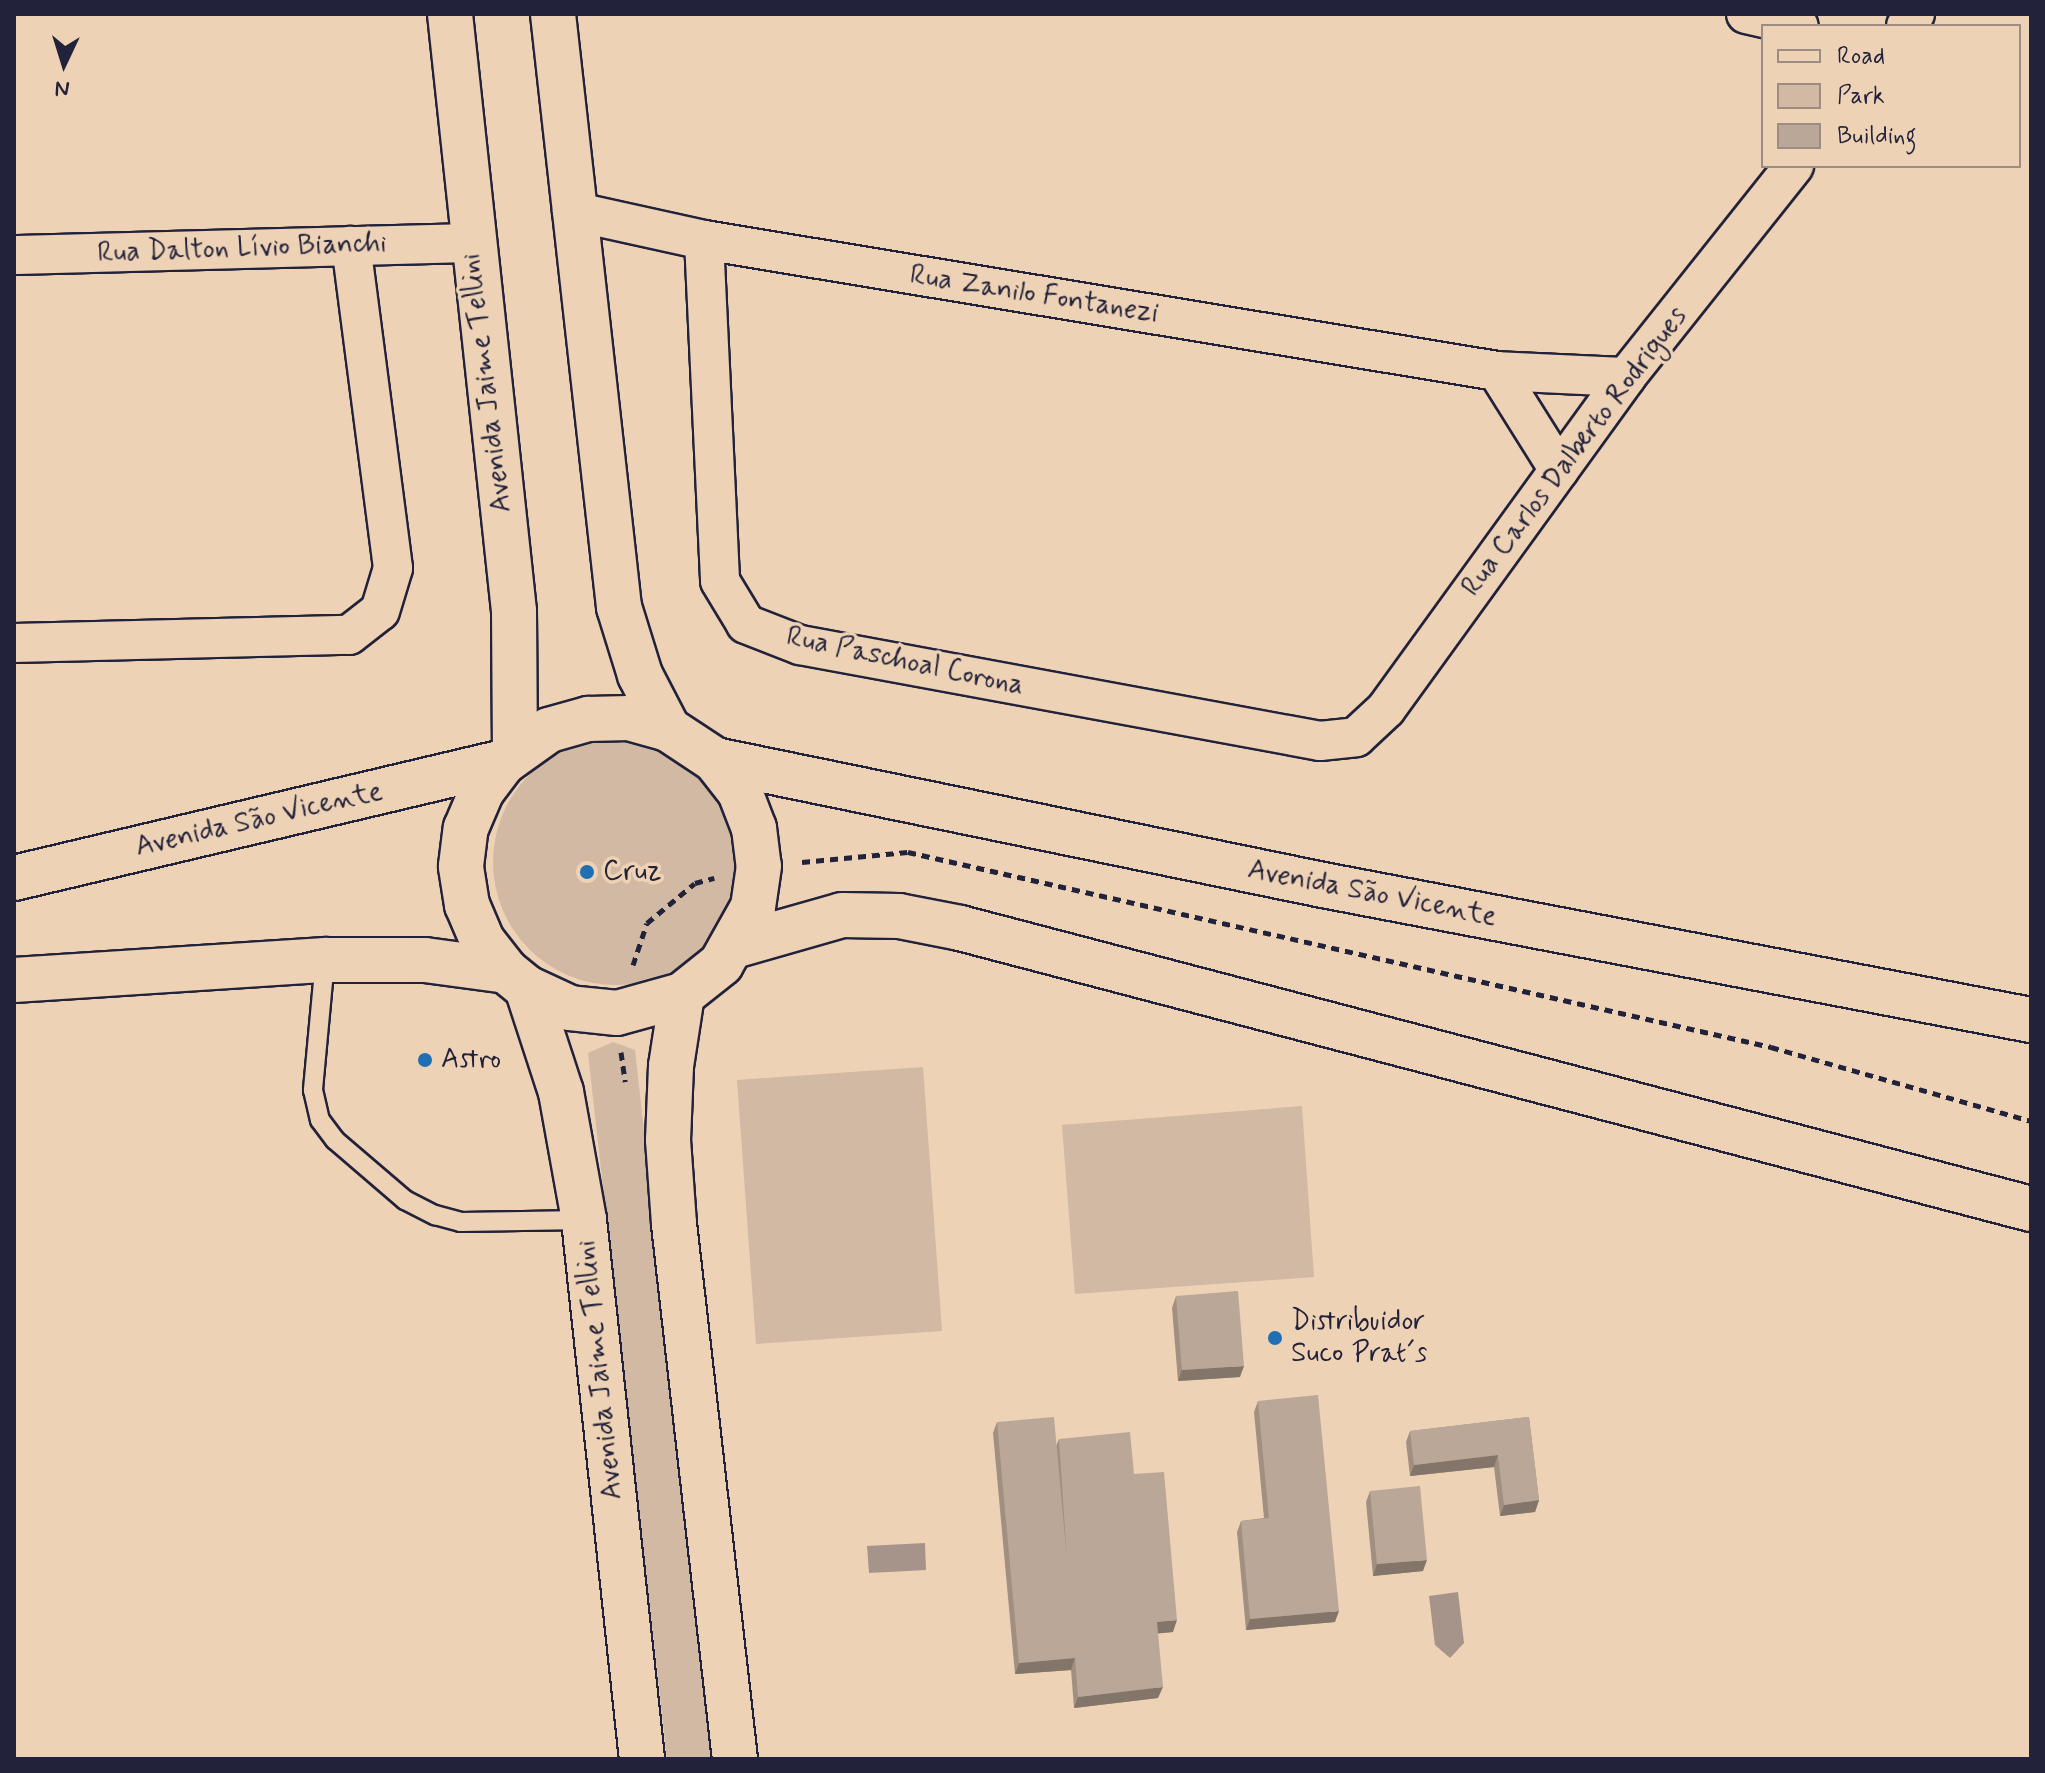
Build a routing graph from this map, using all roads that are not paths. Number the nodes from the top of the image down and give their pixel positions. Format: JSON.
{"nodes":[{"id":1,"x":450,"y":14,"type":"edge"},
{"id":2,"x":553,"y":14,"type":"edge"},
{"id":3,"x":1754,"y":20,"type":"edge"},
{"id":4,"x":1784,"y":24,"type":"edge"},
{"id":5,"x":1792,"y":168,"type":"edge"},
{"id":6,"x":572,"y":211,"type":"junction"},
{"id":7,"x":704,"y":240,"type":"junction"},
{"id":8,"x":470,"y":243,"type":"junction"},
{"id":9,"x":351,"y":246,"type":"junction"},
{"id":10,"x":14,"y":255,"type":"edge"},
{"id":11,"x":1497,"y":371,"type":"junction"},
{"id":12,"x":1626,"y":377,"type":"junction"},
{"id":13,"x":1559,"y":470,"type":"junction"},
{"id":14,"x":14,"y":643,"type":"edge"},
{"id":15,"x":668,"y":729,"type":"junction"},
{"id":16,"x":1356,"y":737,"type":"joint"},
{"id":17,"x":509,"y":757,"type":"junction"},
{"id":18,"x":715,"y":760,"type":"junction"},
{"id":19,"x":14,"y":878,"type":"edge"},
{"id":20,"x":737,"y":945,"type":"junction"},
{"id":21,"x":325,"y":960,"type":"junction"},
{"id":22,"x":516,"y":979,"type":"junction"},
{"id":23,"x":14,"y":980,"type":"edge"},
{"id":24,"x":682,"y":995,"type":"junction"},
{"id":25,"x":2031,"y":1020,"type":"edge"},
{"id":26,"x":2031,"y":1209,"type":"edge"},
{"id":27,"x":584,"y":1220,"type":"junction"},
{"id":28,"x":642,"y":1759,"type":"edge"},
{"id":29,"x":735,"y":1759,"type":"edge"}],
"edges":[{"from":1,"to":8,"type":"main road","name":"Avenida Jaime Tellini"},
{"from":2,"to":6,"type":"main road"},
{"from":3,"to":4,"type":"street"},
{"from":5,"to":12,"type":"street","name":"Rua Carlos Dalberto Rodrigues"},
{"from":6,"to":7,"type":"street","name":"Rua Zanilo Fontanezi"},
{"from":6,"to":15,"type":"main road"},
{"from":7,"to":11,"type":"street","name":"Rua Zanilo Fontanezi"},
{"from":7,"to":16,"type":"street","name":"Rua Paschoal Corona"},
{"from":8,"to":9,"type":"street","name":"Rua Dalton Lívio Bianchi"},
{"from":8,"to":17,"type":"main road","name":"Avenida Jaime Tellini"},
{"from":9,"to":10,"type":"street","name":"Rua Dalton Lívio Bianchi"},
{"from":9,"to":14,"type":"street"},
{"from":11,"to":12,"type":"street","name":"Rua Zanilo Fontanezi"},
{"from":11,"to":13,"type":"street"},
{"from":12,"to":13,"type":"street","name":"Rua Carlos Dalberto Rodrigues"},
{"from":13,"to":16,"type":"street","name":"Rua Carlos Dalberto Rodrigues"},
{"from":15,"to":17,"type":"main road"},
{"from":15,"to":18,"type":"main road"},
{"from":17,"to":19,"type":"main road","name":"Avenida São Vicente"},
{"from":17,"to":22,"type":"main road","name":"Avenida Jaime Tellini"},
{"from":18,"to":20,"type":"main road"},
{"from":18,"to":25,"type":"main road","name":"Avenida São Vicente"},
{"from":20,"to":24,"type":"main road"},
{"from":20,"to":26,"type":"main road"},
{"from":21,"to":22,"type":"main road"},
{"from":21,"to":23,"type":"main road"},
{"from":21,"to":27,"type":"lane"},
{"from":22,"to":24,"type":"main road"},
{"from":22,"to":27,"type":"main road","name":"Avenida Jaime Tellini"},
{"from":24,"to":29,"type":"main road"},
{"from":27,"to":28,"type":"main road","name":"Avenida Jaime Tellini"}]}
